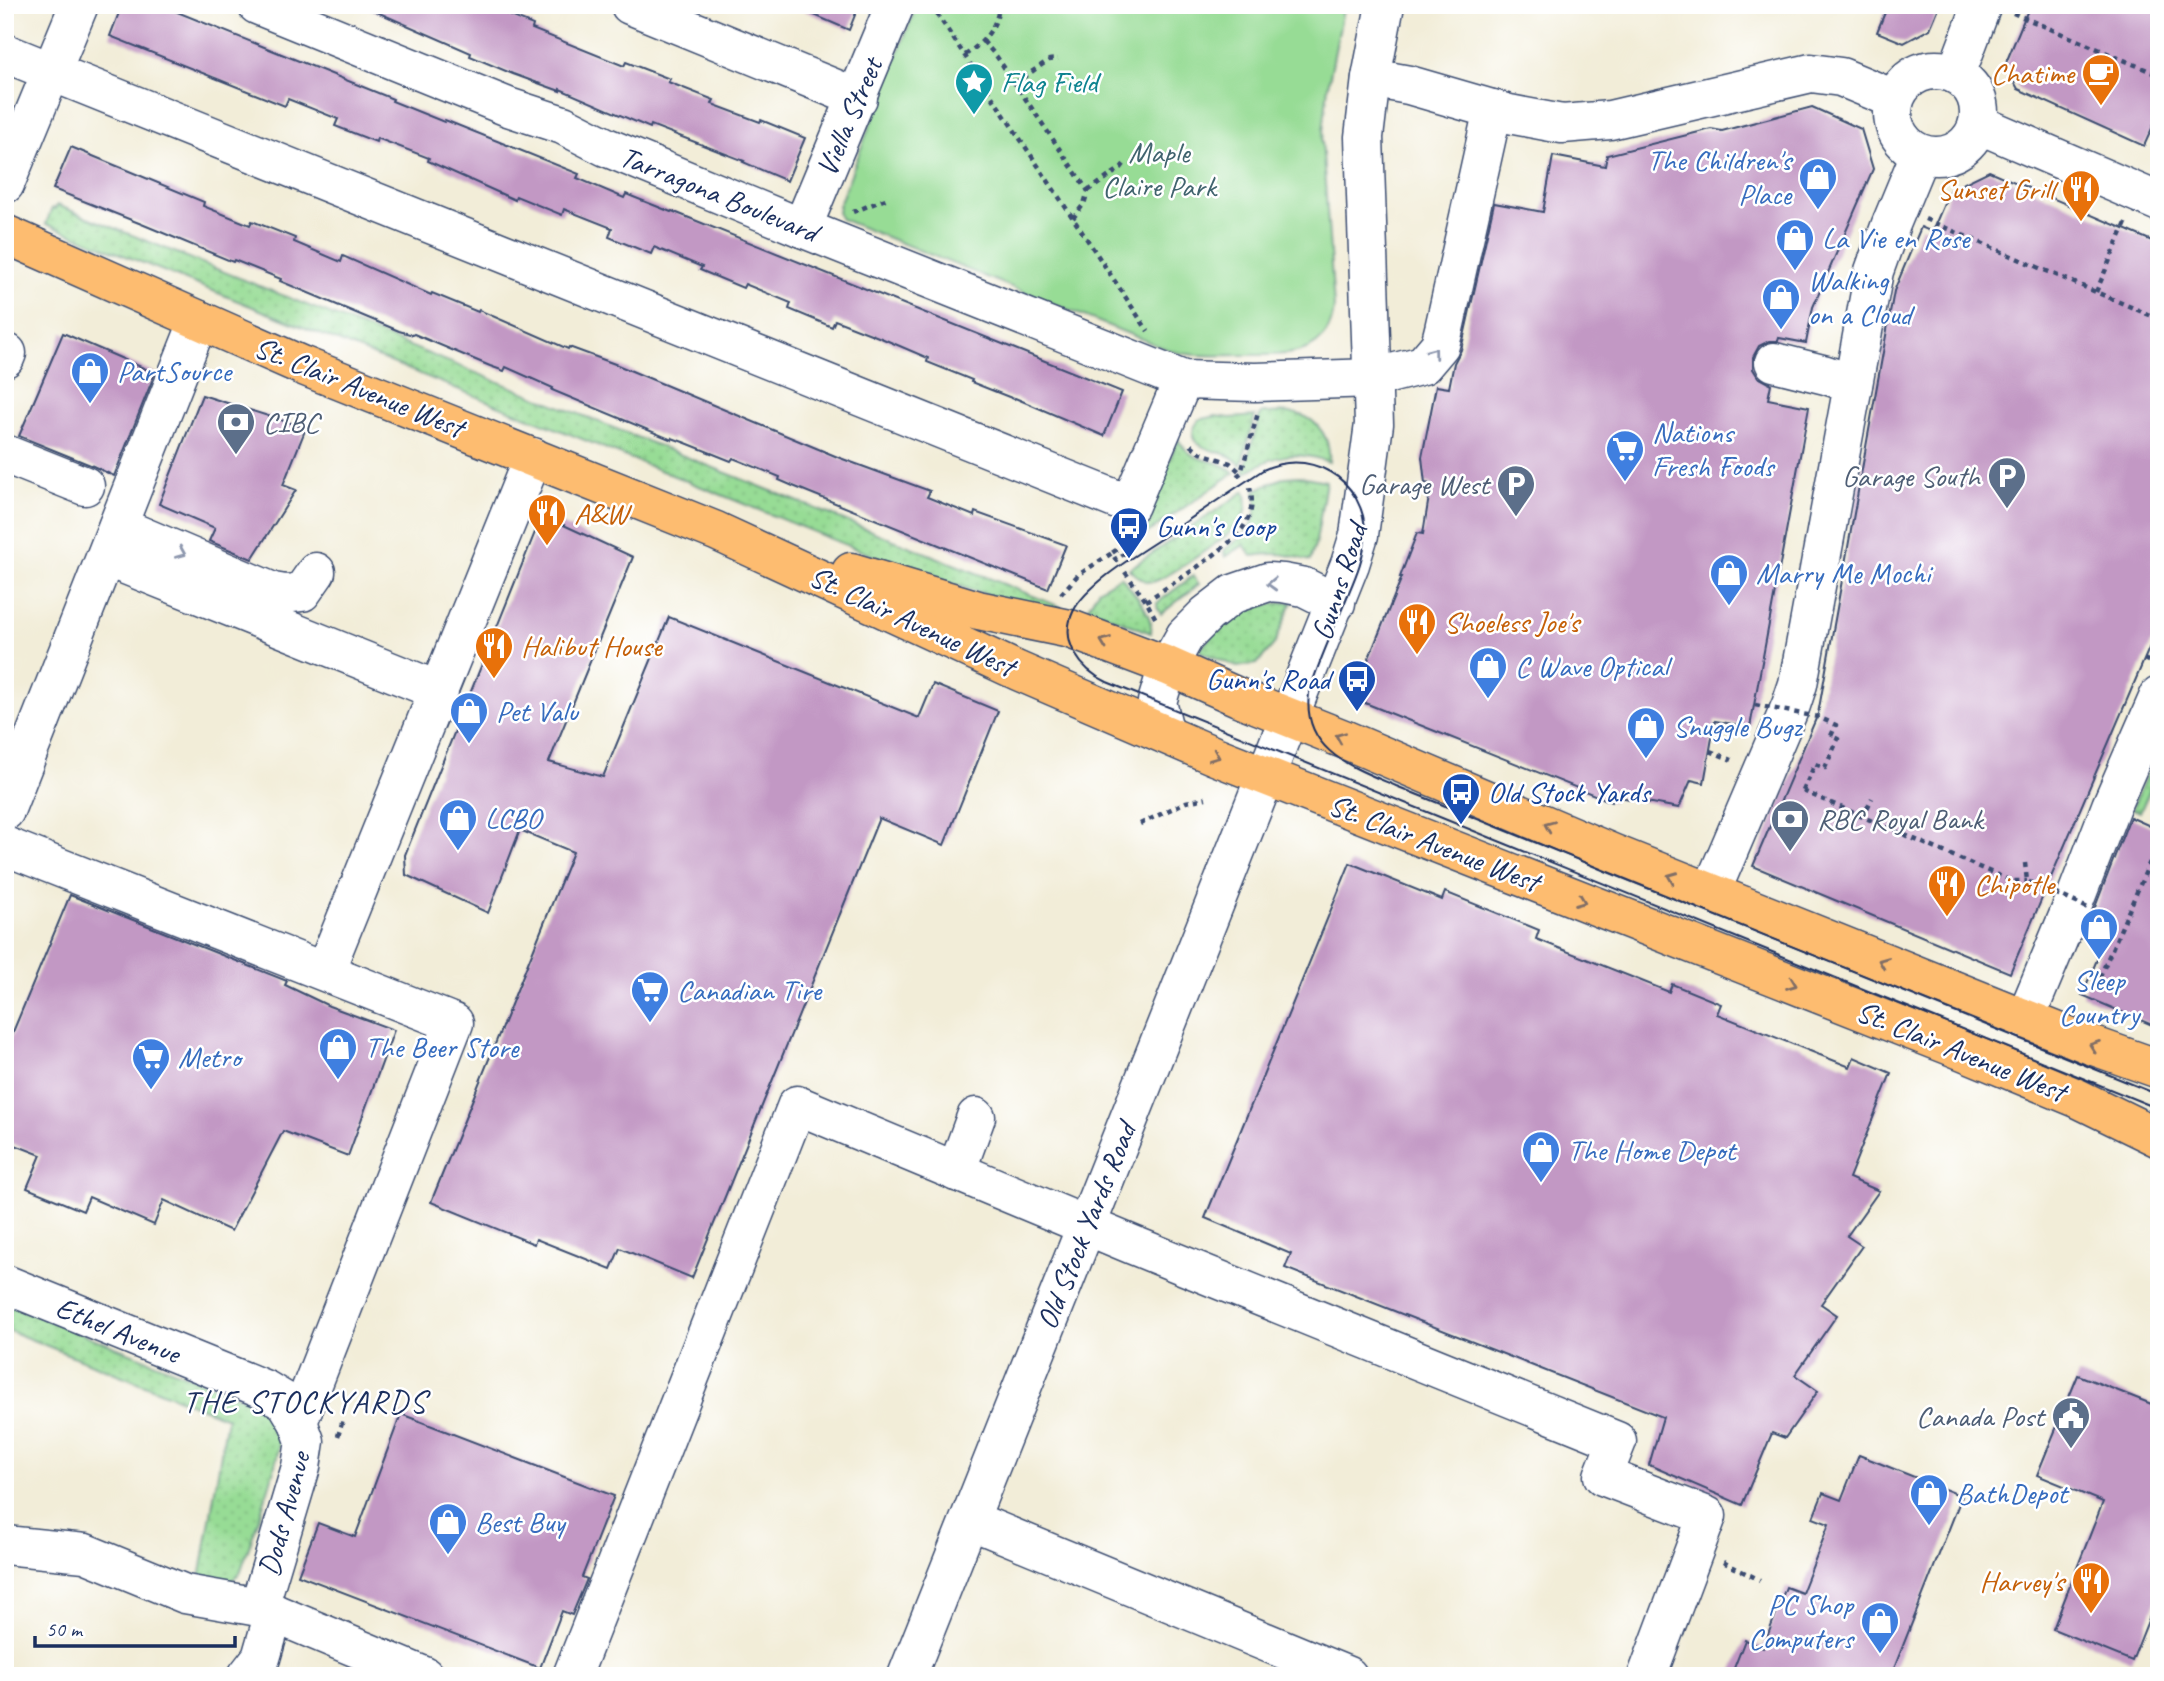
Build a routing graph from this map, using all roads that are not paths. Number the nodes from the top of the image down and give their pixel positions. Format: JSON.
{"nodes":[{"id":1,"x":79,"y":5,"type":"edge"},
{"id":2,"x":257,"y":5,"type":"edge"},
{"id":3,"x":630,"y":5,"type":"edge"},
{"id":4,"x":895,"y":5,"type":"edge"},
{"id":5,"x":1385,"y":5,"type":"edge"},
{"id":6,"x":1998,"y":9,"type":"edge"},
{"id":7,"x":5,"y":52,"type":"edge"},
{"id":8,"x":51,"y":71,"type":"junction"},
{"id":9,"x":1956,"y":74,"type":"junction"},
{"id":10,"x":1371,"y":78,"type":"junction"},
{"id":11,"x":858,"y":98,"type":"junction"},
{"id":12,"x":1894,"y":99,"type":"junction"},
{"id":13,"x":1493,"y":108,"type":"junction"},
{"id":14,"x":1978,"y":124,"type":"junction"},
{"id":15,"x":1920,"y":154,"type":"junction"},
{"id":16,"x":5,"y":184,"type":"edge"},
{"id":17,"x":2159,"y":202,"type":"edge"},
{"id":18,"x":802,"y":228,"type":"junction"},
{"id":19,"x":5,"y":234,"type":"edge"},
{"id":20,"x":199,"y":320,"type":"junction"},
{"id":21,"x":1774,"y":362,"type":"dead end"},
{"id":22,"x":1373,"y":378,"type":"junction"},
{"id":23,"x":1183,"y":380,"type":"junction"},
{"id":24,"x":1853,"y":384,"type":"junction"},
{"id":25,"x":5,"y":454,"type":"edge"},
{"id":26,"x":533,"y":457,"type":"junction"},
{"id":27,"x":85,"y":486,"type":"dead end"},
{"id":28,"x":716,"y":531,"type":"junction"},
{"id":29,"x":112,"y":542,"type":"junction"},
{"id":30,"x":316,"y":572,"type":"dead end"},
{"id":31,"x":1336,"y":603,"type":"junction"},
{"id":32,"x":1168,"y":666,"type":"junction"},
{"id":33,"x":439,"y":691,"type":"junction"},
{"id":34,"x":2159,"y":695,"type":"edge"},
{"id":35,"x":1290,"y":718,"type":"junction"},
{"id":36,"x":1165,"y":734,"type":"junction"},
{"id":37,"x":1267,"y":776,"type":"junction"},
{"id":38,"x":5,"y":811,"type":"edge"},
{"id":39,"x":5,"y":846,"type":"edge"},
{"id":40,"x":1711,"y":892,"type":"junction"},
{"id":41,"x":325,"y":971,"type":"junction"},
{"id":42,"x":2025,"y":1019,"type":"junction"},
{"id":43,"x":2159,"y":1069,"type":"edge"},
{"id":44,"x":976,"y":1117,"type":"dead end"},
{"id":45,"x":2159,"y":1138,"type":"edge"},
{"id":46,"x":956,"y":1172,"type":"junction"},
{"id":47,"x":1085,"y":1226,"type":"junction"},
{"id":48,"x":5,"y":1284,"type":"edge"},
{"id":49,"x":298,"y":1422,"type":"junction"},
{"id":50,"x":970,"y":1520,"type":"junction"},
{"id":51,"x":5,"y":1545,"type":"edge"},
{"id":52,"x":267,"y":1610,"type":"junction"},
{"id":53,"x":247,"y":1676,"type":"edge"},
{"id":54,"x":424,"y":1676,"type":"edge"},
{"id":55,"x":572,"y":1676,"type":"edge"},
{"id":56,"x":907,"y":1676,"type":"edge"},
{"id":57,"x":1348,"y":1676,"type":"edge"},
{"id":58,"x":1647,"y":1676,"type":"edge"}],
"edges":[{"from":1,"to":8,"type":"street"},
{"from":2,"to":18,"type":"street","name":"Tarragona Boulevard"},
{"from":3,"to":11,"type":"street"},
{"from":4,"to":11,"type":"street","name":"Viella Street"},
{"from":5,"to":10,"type":"street","name":"Gunns Road"},
{"from":6,"to":9,"type":"street"},
{"from":7,"to":8,"type":"street"},
{"from":8,"to":16,"type":"street"},
{"from":8,"to":23,"type":"street"},
{"from":9,"to":12,"type":"street"},
{"from":9,"to":14,"type":"street"},
{"from":10,"to":13,"type":"street"},
{"from":10,"to":22,"type":"street","name":"Gunns Road"},
{"from":11,"to":18,"type":"street","name":"Viella Street"},
{"from":12,"to":13,"type":"street"},
{"from":12,"to":15,"type":"street"},
{"from":22,"to":13,"type":"street","one_way":true},
{"from":14,"to":15,"type":"street"},
{"from":14,"to":17,"type":"street"},
{"from":15,"to":24,"type":"street"},
{"from":18,"to":23,"type":"street","name":"Tarragona Boulevard"},
{"from":19,"to":20,"type":"main road","name":"St. Clair Avenue West"},
{"from":20,"to":26,"type":"main road","name":"St. Clair Avenue West"},
{"from":20,"to":29,"type":"street"},
{"from":21,"to":24,"type":"street"},
{"from":22,"to":23,"type":"street"},
{"from":22,"to":31,"type":"street","name":"Gunns Road"},
{"from":24,"to":40,"type":"street"},
{"from":25,"to":27,"type":"street"},
{"from":26,"to":28,"type":"main road","name":"St. Clair Avenue West"},
{"from":26,"to":33,"type":"street"},
{"from":32,"to":28,"type":"main road","name":"St. Clair Avenue West","one_way":true},
{"from":28,"to":36,"type":"main road","name":"St. Clair Avenue West"},
{"from":29,"to":30,"type":"street","one_way":true},
{"from":29,"to":33,"type":"street"},
{"from":29,"to":38,"type":"street"},
{"from":31,"to":32,"type":"street","one_way":true},
{"from":31,"to":35,"type":"street","name":"Gunns Road"},
{"from":32,"to":35,"type":"main road","name":"St. Clair Avenue West"},
{"from":32,"to":36,"type":"street"},
{"from":33,"to":41,"type":"street"},
{"from":34,"to":42,"type":"street"},
{"from":35,"to":37,"type":"street","name":"Gunns Road"},
{"from":40,"to":35,"type":"main road","name":"St. Clair Avenue West","one_way":true},
{"from":36,"to":37,"type":"main road","name":"St. Clair Avenue West","one_way":true},
{"from":37,"to":45,"type":"main road","name":"St. Clair Avenue West","one_way":true},
{"from":37,"to":47,"type":"street","name":"Old Stock Yards Road"},
{"from":39,"to":41,"type":"street"},
{"from":42,"to":40,"type":"main road","name":"St. Clair Avenue West","one_way":true},
{"from":41,"to":49,"type":"street"},
{"from":43,"to":42,"type":"main road","name":"St. Clair Avenue West","one_way":true},
{"from":44,"to":46,"type":"street"},
{"from":46,"to":47,"type":"street"},
{"from":46,"to":55,"type":"street"},
{"from":47,"to":50,"type":"street","name":"Old Stock Yards Road"},
{"from":47,"to":58,"type":"street"},
{"from":48,"to":49,"type":"street","name":"Ethel Avenue"},
{"from":49,"to":52,"type":"street","name":"Dods Avenue"},
{"from":50,"to":56,"type":"street","name":"Old Stock Yards Road"},
{"from":50,"to":57,"type":"street"},
{"from":51,"to":52,"type":"street"},
{"from":52,"to":53,"type":"street","name":"Dods Avenue"},
{"from":52,"to":54,"type":"street"}]}
